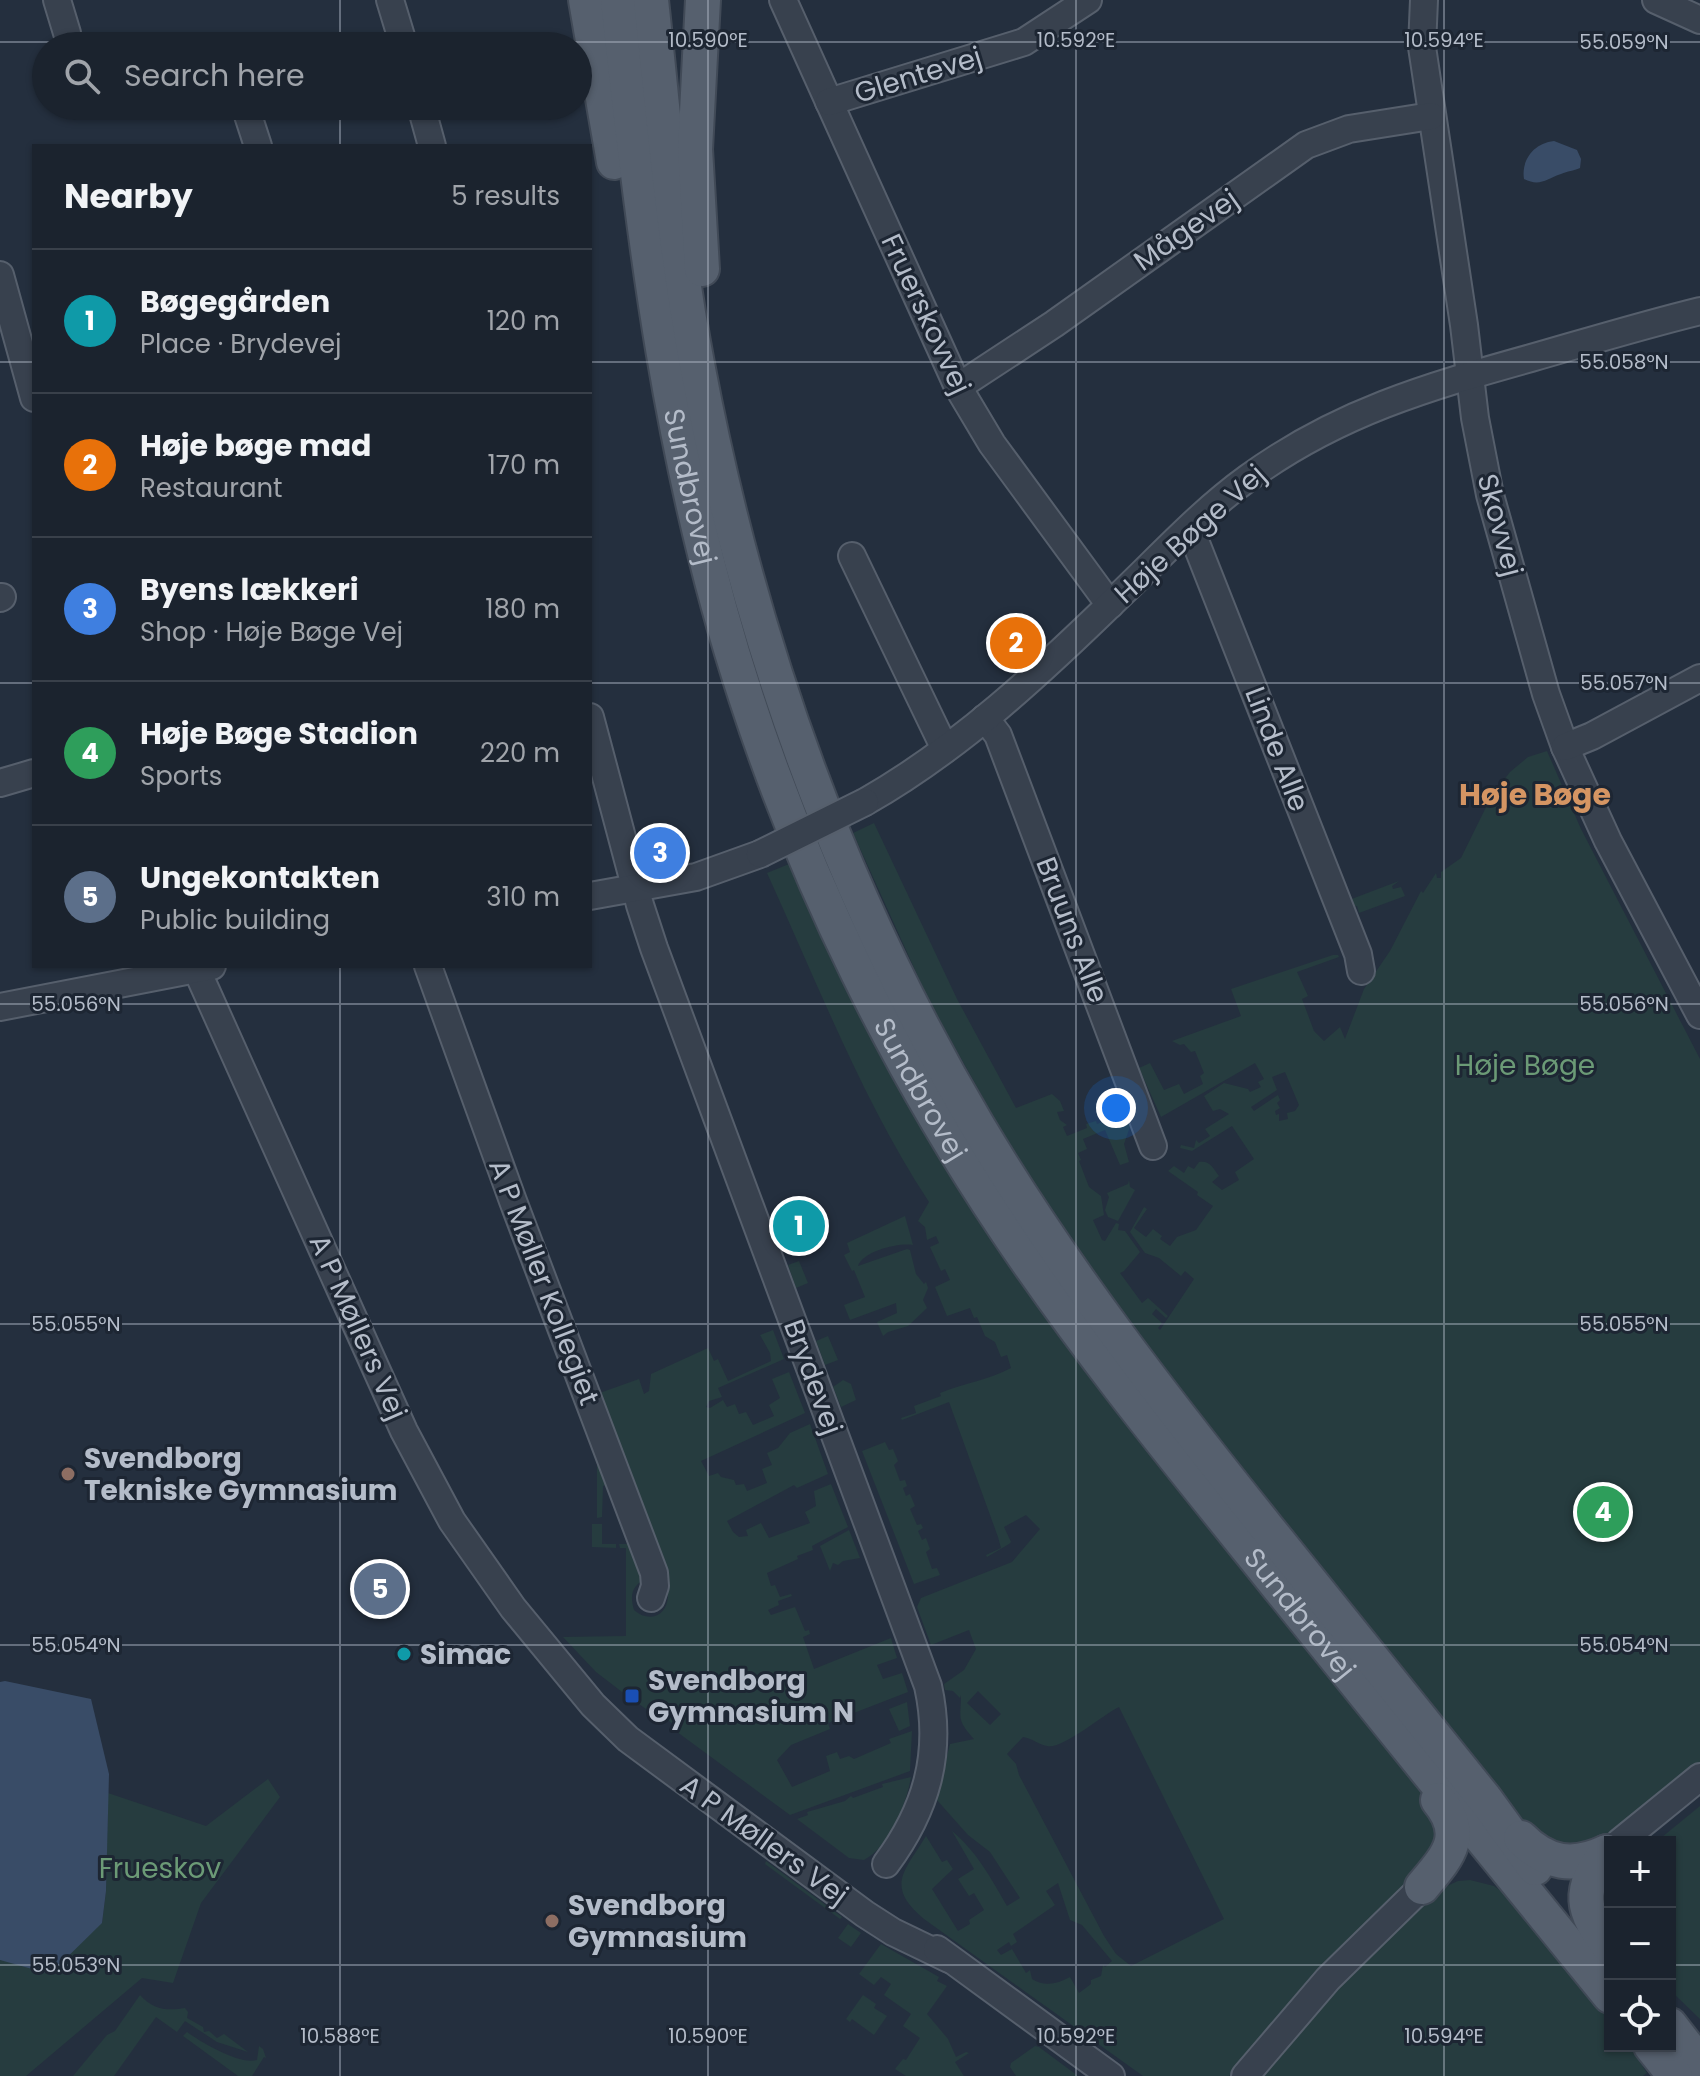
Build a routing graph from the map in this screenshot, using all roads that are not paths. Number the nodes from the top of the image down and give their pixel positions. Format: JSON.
{"nodes":[{"id":1,"x":57,"y":0,"type":"edge"},
{"id":2,"x":390,"y":0,"type":"edge"},
{"id":3,"x":586,"y":0,"type":"edge"},
{"id":4,"x":618,"y":0,"type":"edge"},
{"id":5,"x":651,"y":0,"type":"edge"},
{"id":6,"x":703,"y":0,"type":"edge"},
{"id":7,"x":783,"y":0,"type":"edge"},
{"id":8,"x":1088,"y":0,"type":"edge"},
{"id":9,"x":1424,"y":0,"type":"edge"},
{"id":10,"x":1656,"y":0,"type":"edge"},
{"id":11,"x":1700,"y":20,"type":"edge"},
{"id":12,"x":67,"y":32,"type":"edge"},
{"id":13,"x":400,"y":32,"type":"edge"},
{"id":14,"x":592,"y":32,"type":"edge"},
{"id":15,"x":592,"y":33,"type":"edge"},
{"id":16,"x":829,"y":102,"type":"junction"},
{"id":17,"x":1431,"y":116,"type":"junction"},
{"id":18,"x":250,"y":120,"type":"edge"},
{"id":19,"x":425,"y":120,"type":"edge"},
{"id":20,"x":257,"y":144,"type":"edge"},
{"id":21,"x":431,"y":144,"type":"edge"},
{"id":22,"x":0,"y":275,"type":"edge"},
{"id":23,"x":1700,"y":311,"type":"edge"},
{"id":24,"x":1468,"y":374,"type":"junction"},
{"id":25,"x":958,"y":387,"type":"junction"},
{"id":26,"x":32,"y":391,"type":"edge"},
{"id":27,"x":1190,"y":528,"type":"junction"},
{"id":28,"x":702,"y":547,"type":"junction"},
{"id":29,"x":852,"y":556,"type":"dead end"},
{"id":30,"x":1110,"y":605,"type":"junction"},
{"id":31,"x":1700,"y":678,"type":"edge"},
{"id":32,"x":985,"y":718,"type":"junction"},
{"id":33,"x":592,"y":724,"type":"edge"},
{"id":34,"x":1565,"y":747,"type":"junction"},
{"id":35,"x":945,"y":749,"type":"junction"},
{"id":36,"x":32,"y":774,"type":"edge"},
{"id":37,"x":812,"y":781,"type":"junction"},
{"id":38,"x":0,"y":783,"type":"edge"},
{"id":39,"x":636,"y":888,"type":"junction"},
{"id":40,"x":592,"y":896,"type":"edge"},
{"id":41,"x":197,"y":968,"type":"edge"},
{"id":42,"x":202,"y":968,"type":"edge"},
{"id":43,"x":429,"y":968,"type":"edge"},
{"id":44,"x":1361,"y":971,"type":"dead end"},
{"id":45,"x":0,"y":1007,"type":"edge"},
{"id":46,"x":1700,"y":1015,"type":"edge"},
{"id":47,"x":1153,"y":1146,"type":"dead end"},
{"id":48,"x":651,"y":1598,"type":"dead end"},
{"id":49,"x":1335,"y":1657,"type":"junction"},
{"id":50,"x":1700,"y":1777,"type":"edge"},
{"id":51,"x":1485,"y":1799,"type":"junction"},
{"id":52,"x":1627,"y":1836,"type":"edge"},
{"id":53,"x":1604,"y":1851,"type":"edge"},
{"id":54,"x":1604,"y":1859,"type":"edge"},
{"id":55,"x":1502,"y":1862,"type":"junction"},
{"id":56,"x":886,"y":1864,"type":"dead end"},
{"id":57,"x":1422,"y":1887,"type":"junction"},
{"id":58,"x":1604,"y":1939,"type":"edge"},
{"id":59,"x":1604,"y":1954,"type":"edge"},
{"id":60,"x":1604,"y":1989,"type":"edge"},
{"id":61,"x":1676,"y":2033,"type":"edge"},
{"id":62,"x":1676,"y":2045,"type":"edge"},
{"id":63,"x":1656,"y":2052,"type":"edge"},
{"id":64,"x":1700,"y":2064,"type":"edge"},
{"id":65,"x":1700,"y":2075,"type":"edge"},
{"id":66,"x":1111,"y":2076,"type":"edge"},
{"id":67,"x":1245,"y":2076,"type":"edge"},
{"id":68,"x":1675,"y":2076,"type":"edge"}],
"edges":[{"from":1,"to":12,"type":"street"},
{"from":2,"to":13,"type":"street"},
{"from":3,"to":14,"type":"main road"},
{"from":4,"to":28,"type":"main road","name":"Sundbrovej"},
{"from":5,"to":37,"type":"main road","name":"Sundbrovej"},
{"from":6,"to":37,"type":"main road"},
{"from":7,"to":16,"type":"street","name":"Fruerskovvej"},
{"from":8,"to":16,"type":"street","name":"Glentevej"},
{"from":9,"to":17,"type":"street","name":"Skovvej"},
{"from":10,"to":11,"type":"street"},
{"from":15,"to":28,"type":"main road"},
{"from":16,"to":25,"type":"street","name":"Fruerskovvej"},
{"from":17,"to":24,"type":"street","name":"Skovvej"},
{"from":17,"to":25,"type":"street","name":"Mågevej"},
{"from":18,"to":20,"type":"street"},
{"from":19,"to":21,"type":"street"},
{"from":22,"to":26,"type":"street"},
{"from":23,"to":24,"type":"street","name":"Høje Bøge Vej"},
{"from":24,"to":27,"type":"street","name":"Høje Bøge Vej"},
{"from":24,"to":34,"type":"street","name":"Skovvej"},
{"from":25,"to":30,"type":"street","name":"Fruerskovvej"},
{"from":27,"to":30,"type":"street","name":"Høje Bøge Vej"},
{"from":27,"to":44,"type":"street","name":"Linde Alle"},
{"from":28,"to":49,"type":"main road","name":"Sundbrovej"},
{"from":29,"to":35,"type":"street"},
{"from":30,"to":32,"type":"street","name":"Høje Bøge Vej"},
{"from":31,"to":34,"type":"street"},
{"from":32,"to":35,"type":"street","name":"Høje Bøge Vej"},
{"from":32,"to":47,"type":"street","name":"Bruuns Alle"},
{"from":33,"to":39,"type":"street","name":"Brydevej"},
{"from":34,"to":46,"type":"street","name":"Skovvej"},
{"from":35,"to":39,"type":"street","name":"Høje Bøge Vej","bridge":true},
{"from":36,"to":38,"type":"street"},
{"from":37,"to":51,"type":"main road","name":"Sundbrovej"},
{"from":39,"to":40,"type":"street","name":"Høje Bøge Vej"},
{"from":39,"to":56,"type":"street","name":"Brydevej"},
{"from":41,"to":45,"type":"street"},
{"from":42,"to":66,"type":"street","name":"A P Møllers Vej"},
{"from":43,"to":48,"type":"street","name":"A P Møller Kollegiet"},
{"from":49,"to":55,"type":"main road","name":"Sundbrovej"},
{"from":49,"to":57,"type":"main road"},
{"from":50,"to":52,"type":"street"},
{"from":51,"to":53,"type":"main road"},
{"from":51,"to":59,"type":"main road","name":"Sundbrovej"},
{"from":54,"to":58,"type":"main road"},
{"from":55,"to":57,"type":"main road"},
{"from":55,"to":60,"type":"main road","name":"Sundbrovej"},
{"from":57,"to":67,"type":"street"},
{"from":61,"to":64,"type":"main road"},
{"from":62,"to":65,"type":"main road"},
{"from":63,"to":68,"type":"main road"}]}
